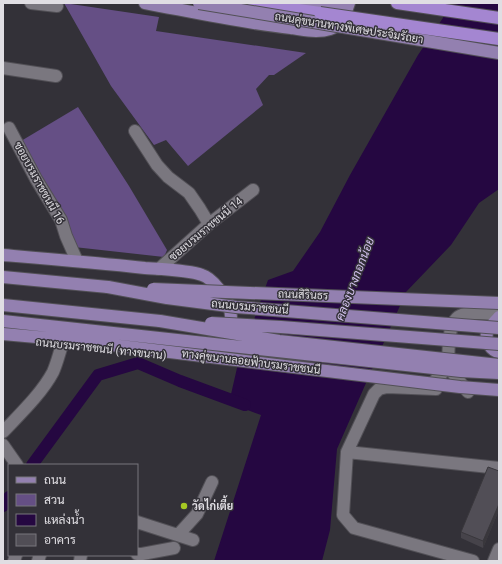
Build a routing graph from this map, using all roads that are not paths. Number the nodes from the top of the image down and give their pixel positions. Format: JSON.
{"nodes":[{"id":1,"x":32,"y":3,"type":"edge"},
{"id":2,"x":145,"y":3,"type":"edge"},
{"id":3,"x":199,"y":3,"type":"edge"},
{"id":4,"x":249,"y":3,"type":"edge"},
{"id":5,"x":303,"y":3,"type":"edge"},
{"id":6,"x":340,"y":3,"type":"edge"},
{"id":7,"x":349,"y":3,"type":"edge"},
{"id":8,"x":397,"y":3,"type":"edge"},
{"id":9,"x":57,"y":6,"type":"dead end"},
{"id":10,"x":499,"y":18,"type":"edge"},
{"id":11,"x":499,"y":39,"type":"edge"},
{"id":12,"x":499,"y":53,"type":"edge"},
{"id":13,"x":3,"y":68,"type":"edge"},
{"id":14,"x":56,"y":76,"type":"dead end"},
{"id":15,"x":9,"y":128,"type":"dead end"},
{"id":16,"x":135,"y":131,"type":"dead end"},
{"id":17,"x":253,"y":190,"type":"dead end"},
{"id":18,"x":209,"y":224,"type":"junction"},
{"id":19,"x":3,"y":255,"type":"edge"},
{"id":20,"x":77,"y":261,"type":"junction"},
{"id":21,"x":160,"y":269,"type":"junction"},
{"id":22,"x":3,"y":277,"type":"edge"},
{"id":23,"x":108,"y":287,"type":"junction"},
{"id":24,"x":499,"y":303,"type":"edge"},
{"id":25,"x":3,"y":305,"type":"edge"},
{"id":26,"x":499,"y":314,"type":"edge"},
{"id":27,"x":499,"y":317,"type":"edge"},
{"id":28,"x":160,"y":320,"type":"junction"},
{"id":29,"x":3,"y":321,"type":"edge"},
{"id":30,"x":499,"y":328,"type":"edge"},
{"id":31,"x":3,"y":334,"type":"edge"},
{"id":32,"x":3,"y":339,"type":"edge"},
{"id":33,"x":499,"y":344,"type":"edge"},
{"id":34,"x":62,"y":345,"type":"junction"},
{"id":35,"x":499,"y":352,"type":"edge"},
{"id":36,"x":499,"y":365,"type":"edge"},
{"id":37,"x":448,"y":367,"type":"junction"},
{"id":38,"x":499,"y":373,"type":"edge"},
{"id":39,"x":428,"y":388,"type":"junction"},
{"id":40,"x":499,"y":390,"type":"edge"},
{"id":41,"x":467,"y":392,"type":"junction"},
{"id":42,"x":499,"y":395,"type":"edge"},
{"id":43,"x":3,"y":432,"type":"edge"},
{"id":44,"x":3,"y":445,"type":"edge"},
{"id":45,"x":347,"y":452,"type":"junction"},
{"id":46,"x":16,"y":464,"type":"edge"},
{"id":47,"x":499,"y":468,"type":"edge"},
{"id":48,"x":212,"y":482,"type":"dead end"},
{"id":49,"x":138,"y":522,"type":"edge"},
{"id":50,"x":178,"y":535,"type":"junction"},
{"id":51,"x":193,"y":540,"type":"dead end"},
{"id":52,"x":174,"y":548,"type":"dead end"},
{"id":53,"x":499,"y":549,"type":"edge"},
{"id":54,"x":138,"y":554,"type":"edge"},
{"id":55,"x":473,"y":561,"type":"edge"},
{"id":56,"x":494,"y":561,"type":"edge"}],
"edges":[{"from":1,"to":9,"type":"street"},
{"from":2,"to":7,"type":"main road"},
{"from":3,"to":12,"type":"main road","name":"ถนนคู่ขนานทางพิเศษประจิมรัถยา","bridge":true},
{"from":4,"to":11,"type":"highway","bridge":true},
{"from":5,"to":6,"type":"main road"},
{"from":8,"to":10,"type":"highway"},
{"from":13,"to":14,"type":"street"},
{"from":15,"to":20,"type":"street","name":"ซอยบรมราชชนนี 16"},
{"from":16,"to":18,"type":"street"},
{"from":17,"to":18,"type":"street","name":"ซอยบรมราชชนนี 14"},
{"from":18,"to":21,"type":"street","name":"ซอยบรมราชชนนี 14"},
{"from":19,"to":20,"type":"main road"},
{"from":20,"to":21,"type":"main road"},
{"from":21,"to":34,"type":"main road","name":"ถนนบรมราชชนนี (ทางขนาน)"},
{"from":22,"to":23,"type":"main road","name":"ถนนบรมราชชนนี"},
{"from":23,"to":24,"type":"main road","name":"ถนนสิรินธร","bridge":true},
{"from":23,"to":30,"type":"main road","name":"ถนนบรมราชชนนี","bridge":true},
{"from":25,"to":28,"type":"main road","name":"ถนนบรมราชชนนี"},
{"from":26,"to":37,"type":"street"},
{"from":27,"to":35,"type":"main road"},
{"from":28,"to":33,"type":"main road","name":"ถนนบรมราชชนนี","bridge":true},
{"from":28,"to":36,"type":"main road","bridge":true},
{"from":29,"to":38,"type":"main road","name":"ทางคู่ขนานลอยฟ้าบรมราชชนนี","bridge":true},
{"from":31,"to":40,"type":"main road","name":"ทางคู่ขนานลอยฟ้าบรมราชชนนี","bridge":true},
{"from":32,"to":34,"type":"main road","name":"ถนนบรมราชชนนี (ทางขนาน)"},
{"from":34,"to":43,"type":"street"},
{"from":37,"to":39,"type":"street"},
{"from":37,"to":41,"type":"street"},
{"from":39,"to":41,"type":"street"},
{"from":39,"to":45,"type":"street"},
{"from":41,"to":42,"type":"street"},
{"from":44,"to":46,"type":"street"},
{"from":45,"to":47,"type":"street"},
{"from":45,"to":55,"type":"street"},
{"from":48,"to":50,"type":"street"},
{"from":49,"to":50,"type":"street"},
{"from":50,"to":51,"type":"street"},
{"from":52,"to":54,"type":"street"},
{"from":53,"to":56,"type":"street"}]}
